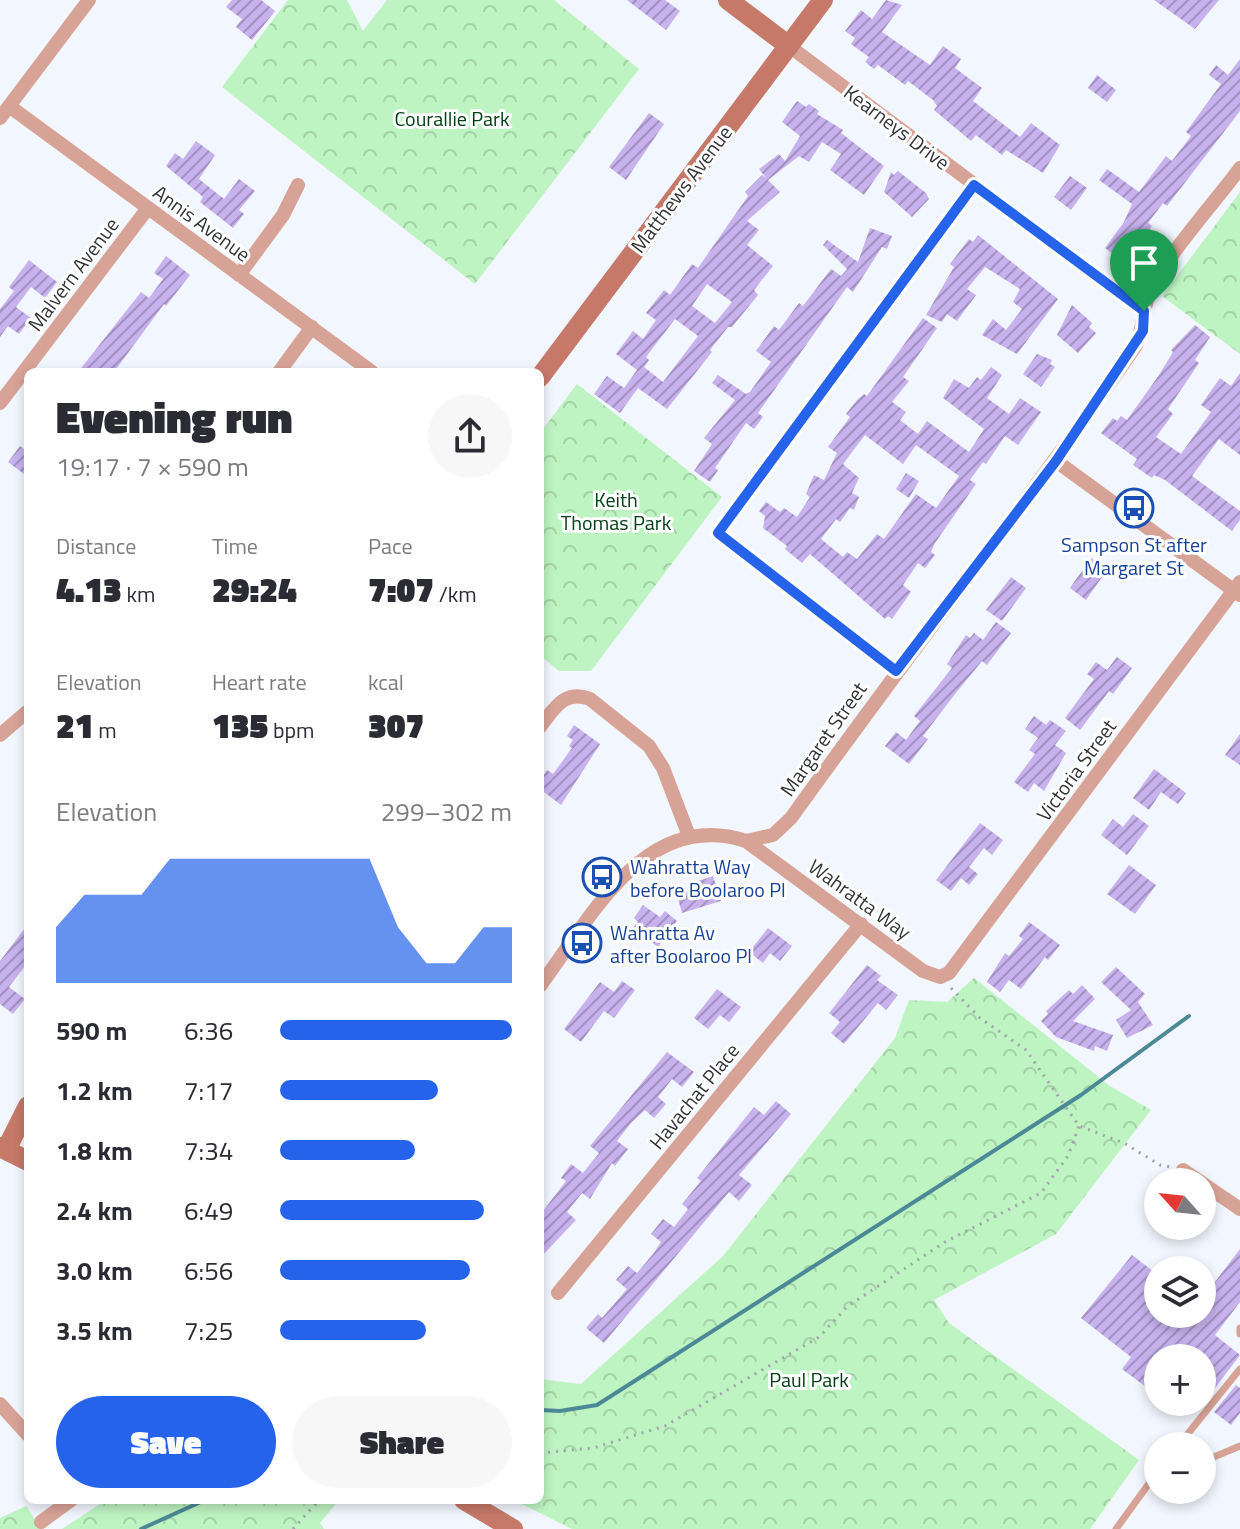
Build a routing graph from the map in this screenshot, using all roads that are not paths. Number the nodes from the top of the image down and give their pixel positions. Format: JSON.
{"nodes":[{"id":1,"x":89,"y":0,"type":"edge"},
{"id":2,"x":728,"y":0,"type":"edge"},
{"id":3,"x":823,"y":0,"type":"edge"},
{"id":4,"x":789,"y":46,"type":"junction"},
{"id":5,"x":4,"y":112,"type":"edge"},
{"id":6,"x":1240,"y":168,"type":"edge"},
{"id":7,"x":298,"y":185,"type":"dead end"},
{"id":8,"x":974,"y":185,"type":"junction"},
{"id":9,"x":148,"y":208,"type":"junction"},
{"id":10,"x":239,"y":275,"type":"junction"},
{"id":11,"x":1144,"y":311,"type":"junction"},
{"id":12,"x":312,"y":327,"type":"junction"},
{"id":13,"x":27,"y":368,"type":"edge"},
{"id":14,"x":282,"y":368,"type":"edge"},
{"id":15,"x":367,"y":368,"type":"edge"},
{"id":16,"x":24,"y":371,"type":"edge"},
{"id":17,"x":544,"y":372,"type":"edge"},
{"id":18,"x":0,"y":403,"type":"edge"},
{"id":19,"x":1056,"y":461,"type":"junction"},
{"id":20,"x":1238,"y":589,"type":"edge"},
{"id":21,"x":896,"y":671,"type":"junction"},
{"id":22,"x":24,"y":714,"type":"edge"},
{"id":23,"x":544,"y":722,"type":"edge"},
{"id":24,"x":0,"y":735,"type":"edge"},
{"id":25,"x":689,"y":836,"type":"junction"},
{"id":26,"x":746,"y":841,"type":"junction"},
{"id":27,"x":861,"y":924,"type":"junction"},
{"id":28,"x":940,"y":977,"type":"joint"},
{"id":29,"x":544,"y":981,"type":"edge"},
{"id":30,"x":24,"y":1113,"type":"edge"},
{"id":31,"x":3,"y":1148,"type":"edge"},
{"id":32,"x":24,"y":1159,"type":"edge"},
{"id":33,"x":1216,"y":1192,"type":"edge"},
{"id":34,"x":1240,"y":1209,"type":"edge"},
{"id":35,"x":558,"y":1293,"type":"dead end"},
{"id":36,"x":1240,"y":1369,"type":"edge"},
{"id":37,"x":0,"y":1404,"type":"edge"},
{"id":38,"x":24,"y":1431,"type":"edge"},
{"id":39,"x":1189,"y":1432,"type":"edge"},
{"id":40,"x":1240,"y":1446,"type":"edge"},
{"id":41,"x":1216,"y":1456,"type":"edge"},
{"id":42,"x":1144,"y":1491,"type":"edge"},
{"id":43,"x":64,"y":1504,"type":"edge"},
{"id":44,"x":471,"y":1504,"type":"edge"},
{"id":45,"x":41,"y":1522,"type":"dead end"},
{"id":46,"x":513,"y":1529,"type":"edge"},
{"id":47,"x":1116,"y":1529,"type":"edge"}],
"edges":[{"from":1,"to":5,"type":"street"},
{"from":2,"to":4,"type":"street","name":"Kearneys Drive"},
{"from":3,"to":4,"type":"street","name":"Matthews Avenue"},
{"from":4,"to":8,"type":"street","name":"Kearneys Drive"},
{"from":4,"to":17,"type":"street","name":"Matthews Avenue"},
{"from":5,"to":9,"type":"street","name":"Annis Avenue"},
{"from":6,"to":11,"type":"street","name":"Margaret Street"},
{"from":7,"to":10,"type":"street"},
{"from":8,"to":11,"type":"street","name":"Kearneys Drive"},
{"from":8,"to":21,"type":"street"},
{"from":9,"to":10,"type":"street","name":"Annis Avenue"},
{"from":9,"to":13,"type":"street","name":"Malvern Avenue"},
{"from":10,"to":12,"type":"street","name":"Annis Avenue"},
{"from":11,"to":19,"type":"street","name":"Margaret Street"},
{"from":12,"to":14,"type":"street"},
{"from":12,"to":15,"type":"street","name":"Annis Avenue"},
{"from":16,"to":18,"type":"street","name":"Malvern Avenue"},
{"from":19,"to":20,"type":"street"},
{"from":19,"to":21,"type":"street","name":"Margaret Street"},
{"from":20,"to":28,"type":"street","name":"Victoria Street"},
{"from":21,"to":26,"type":"street","name":"Margaret Street"},
{"from":22,"to":24,"type":"street"},
{"from":23,"to":25,"type":"street"},
{"from":25,"to":26,"type":"street","name":"Wahratta Way"},
{"from":25,"to":29,"type":"street","name":"Wahratta Way"},
{"from":26,"to":27,"type":"street","name":"Wahratta Way"},
{"from":27,"to":28,"type":"street","name":"Wahratta Way"},
{"from":27,"to":35,"type":"street","name":"Havachat Place"},
{"from":30,"to":31,"type":"street"},
{"from":31,"to":32,"type":"street"},
{"from":33,"to":34,"type":"street"},
{"from":36,"to":39,"type":"lane"},
{"from":37,"to":38,"type":"street"},
{"from":40,"to":41,"type":"lane"},
{"from":42,"to":47,"type":"lane"},
{"from":43,"to":45,"type":"street"},
{"from":44,"to":46,"type":"street"}]}
